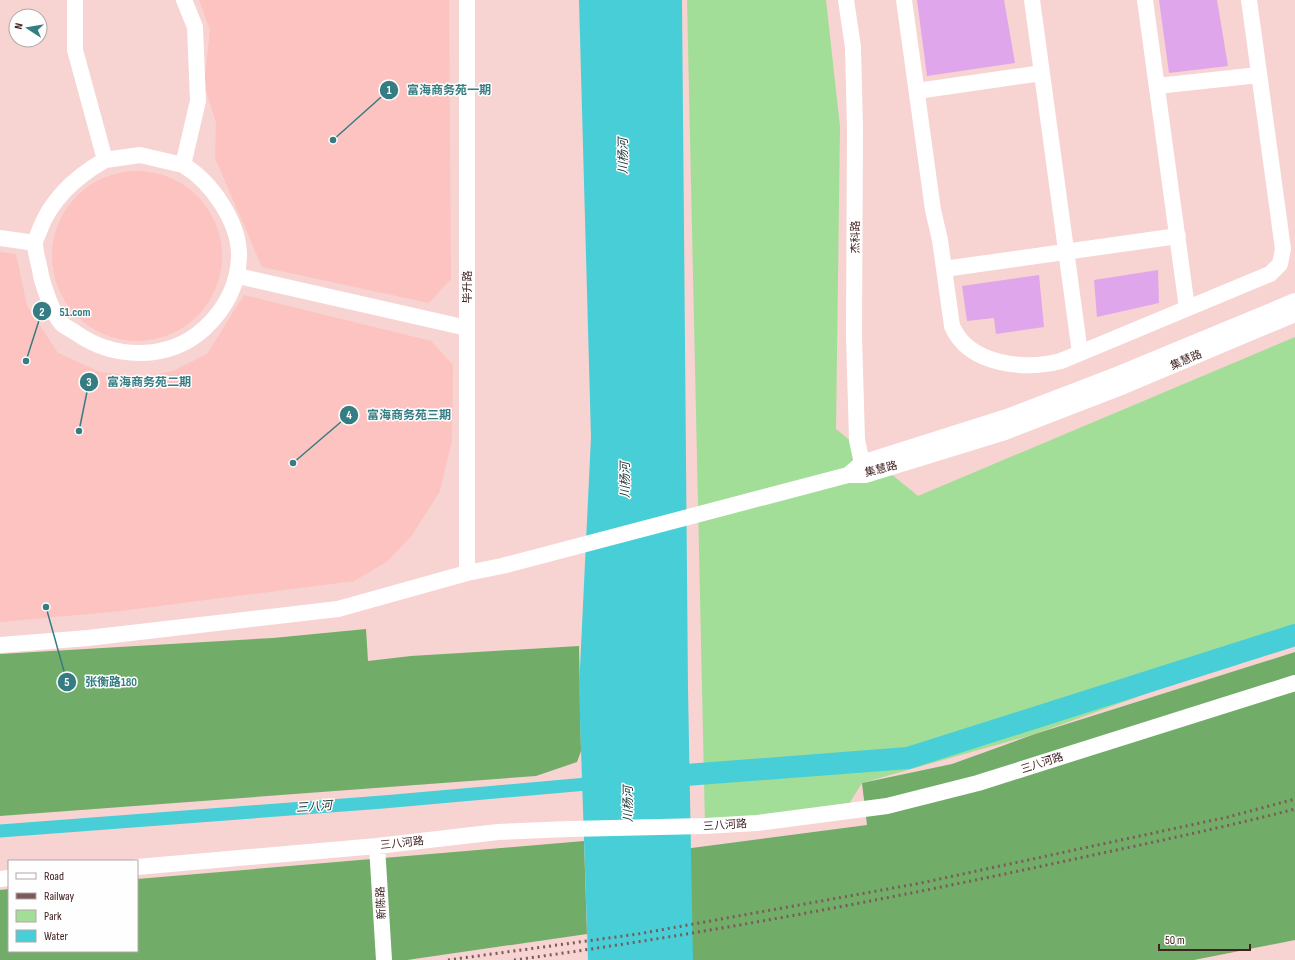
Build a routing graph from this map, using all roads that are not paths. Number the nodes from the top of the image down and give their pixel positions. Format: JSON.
{"nodes":[{"id":1,"x":75,"y":0,"type":"edge"},
{"id":2,"x":184,"y":0,"type":"edge"},
{"id":3,"x":466,"y":0,"type":"edge"},
{"id":4,"x":846,"y":0,"type":"edge"},
{"id":5,"x":857,"y":0,"type":"edge"},
{"id":6,"x":904,"y":0,"type":"edge"},
{"id":7,"x":1032,"y":0,"type":"edge"},
{"id":8,"x":1145,"y":0,"type":"edge"},
{"id":9,"x":1248,"y":0,"type":"edge"},
{"id":10,"x":1042,"y":73,"type":"junction"},
{"id":11,"x":1259,"y":75,"type":"junction"},
{"id":12,"x":1157,"y":86,"type":"junction"},
{"id":13,"x":917,"y":91,"type":"junction"},
{"id":14,"x":105,"y":160,"type":"junction"},
{"id":15,"x":183,"y":165,"type":"junction"},
{"id":16,"x":1178,"y":236,"type":"junction"},
{"id":17,"x":0,"y":238,"type":"edge"},
{"id":18,"x":35,"y":243,"type":"junction"},
{"id":19,"x":1066,"y":252,"type":"junction"},
{"id":20,"x":944,"y":269,"type":"junction"},
{"id":21,"x":238,"y":276,"type":"junction"},
{"id":22,"x":1295,"y":301,"type":"edge"},
{"id":23,"x":1188,"y":308,"type":"junction"},
{"id":24,"x":1295,"y":314,"type":"edge"},
{"id":25,"x":467,"y":328,"type":"junction"},
{"id":26,"x":1080,"y":353,"type":"junction"},
{"id":27,"x":867,"y":468,"type":"junction"},
{"id":28,"x":467,"y":573,"type":"junction"},
{"id":29,"x":0,"y":644,"type":"edge"},
{"id":30,"x":1295,"y":683,"type":"edge"},
{"id":31,"x":377,"y":846,"type":"junction"},
{"id":32,"x":144,"y":866,"type":"edge"},
{"id":33,"x":384,"y":960,"type":"edge"}],
"edges":[{"from":1,"to":14,"type":"street"},
{"from":2,"to":15,"type":"street"},
{"from":3,"to":25,"type":"street","name":"毕升路"},
{"from":4,"to":27,"type":"street","name":"杰科路"},
{"from":5,"to":27,"type":"street","name":"杰科路"},
{"from":6,"to":13,"type":"street"},
{"from":7,"to":10,"type":"street"},
{"from":8,"to":12,"type":"street"},
{"from":9,"to":11,"type":"street"},
{"from":10,"to":13,"type":"street"},
{"from":10,"to":19,"type":"street"},
{"from":11,"to":12,"type":"street"},
{"from":11,"to":23,"type":"street"},
{"from":12,"to":16,"type":"street"},
{"from":13,"to":20,"type":"street"},
{"from":14,"to":15,"type":"street"},
{"from":14,"to":18,"type":"street"},
{"from":15,"to":21,"type":"street"},
{"from":16,"to":19,"type":"street"},
{"from":16,"to":23,"type":"street"},
{"from":17,"to":18,"type":"street"},
{"from":18,"to":21,"type":"street"},
{"from":19,"to":20,"type":"street"},
{"from":19,"to":26,"type":"street"},
{"from":20,"to":26,"type":"street"},
{"from":21,"to":25,"type":"street"},
{"from":22,"to":27,"type":"street","name":"集慧路"},
{"from":23,"to":26,"type":"street"},
{"from":24,"to":27,"type":"street","name":"集慧路"},
{"from":25,"to":28,"type":"street","name":"毕升路"},
{"from":27,"to":28,"type":"street","name":"集慧路"},
{"from":28,"to":29,"type":"street"},
{"from":30,"to":31,"type":"street","name":"三八河路"},
{"from":31,"to":32,"type":"street","name":"三八河路"},
{"from":31,"to":33,"type":"street","name":"新陈路"}]}
